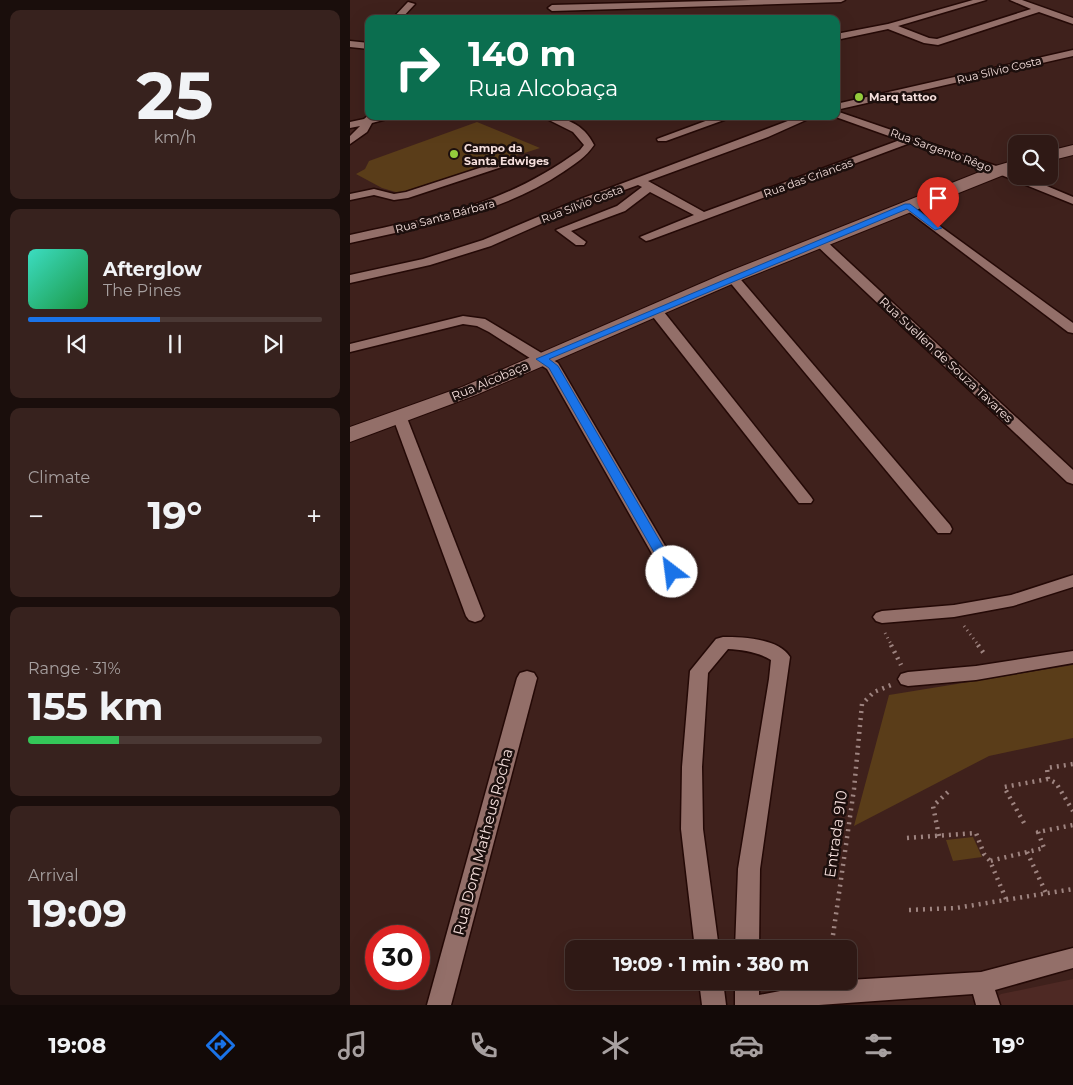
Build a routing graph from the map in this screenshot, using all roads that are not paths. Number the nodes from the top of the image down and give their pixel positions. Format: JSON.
{"nodes":[{"id":1,"x":558,"y":0,"type":"edge"},
{"id":2,"x":841,"y":0,"type":"edge"},
{"id":3,"x":982,"y":0,"type":"edge"},
{"id":4,"x":1014,"y":0,"type":"edge"},
{"id":5,"x":710,"y":2,"type":"edge"},
{"id":6,"x":411,"y":4,"type":"dead end"},
{"id":7,"x":1039,"y":9,"type":"junction"},
{"id":8,"x":400,"y":15,"type":"edge"},
{"id":9,"x":1073,"y":21,"type":"edge"},
{"id":10,"x":889,"y":26,"type":"junction"},
{"id":11,"x":840,"y":36,"type":"edge"},
{"id":12,"x":350,"y":44,"type":"edge"},
{"id":13,"x":365,"y":46,"type":"edge"},
{"id":14,"x":1073,"y":53,"type":"edge"},
{"id":15,"x":840,"y":105,"type":"edge"},
{"id":16,"x":840,"y":115,"type":"edge"},
{"id":17,"x":367,"y":120,"type":"edge"},
{"id":18,"x":369,"y":120,"type":"edge"},
{"id":19,"x":566,"y":120,"type":"edge"},
{"id":20,"x":718,"y":120,"type":"edge"},
{"id":21,"x":801,"y":120,"type":"edge"},
{"id":22,"x":350,"y":125,"type":"edge"},
{"id":23,"x":662,"y":139,"type":"dead end"},
{"id":24,"x":912,"y":139,"type":"junction"},
{"id":25,"x":350,"y":141,"type":"edge"},
{"id":26,"x":1073,"y":150,"type":"edge"},
{"id":27,"x":1058,"y":154,"type":"edge"},
{"id":28,"x":510,"y":161,"type":"dead end"},
{"id":29,"x":1008,"y":167,"type":"edge"},
{"id":30,"x":998,"y":170,"type":"junction"},
{"id":31,"x":644,"y":184,"type":"junction"},
{"id":32,"x":350,"y":197,"type":"edge"},
{"id":33,"x":1073,"y":201,"type":"edge"},
{"id":34,"x":908,"y":206,"type":"junction"},
{"id":35,"x":705,"y":217,"type":"junction"},
{"id":36,"x":646,"y":237,"type":"dead end"},
{"id":37,"x":350,"y":239,"type":"edge"},
{"id":38,"x":580,"y":242,"type":"dead end"},
{"id":39,"x":819,"y":242,"type":"junction"},
{"id":40,"x":732,"y":277,"type":"junction"},
{"id":41,"x":350,"y":279,"type":"edge"},
{"id":42,"x":655,"y":310,"type":"junction"},
{"id":43,"x":1073,"y":329,"type":"edge"},
{"id":44,"x":350,"y":348,"type":"edge"},
{"id":45,"x":541,"y":359,"type":"junction"},
{"id":46,"x":400,"y":418,"type":"junction"},
{"id":47,"x":350,"y":435,"type":"edge"},
{"id":48,"x":1073,"y":479,"type":"edge"},
{"id":49,"x":805,"y":500,"type":"dead end"},
{"id":50,"x":944,"y":529,"type":"dead end"},
{"id":51,"x":672,"y":572,"type":"dead end"},
{"id":52,"x":1073,"y":581,"type":"edge"},
{"id":53,"x":476,"y":616,"type":"dead end"},
{"id":54,"x":882,"y":617,"type":"road end"},
{"id":55,"x":1073,"y":657,"type":"edge"},
{"id":56,"x":527,"y":678,"type":"dead end"},
{"id":57,"x":908,"y":680,"type":"road end"},
{"id":58,"x":706,"y":940,"type":"edge"},
{"id":59,"x":747,"y":940,"type":"edge"},
{"id":60,"x":1073,"y":958,"type":"edge"},
{"id":61,"x":712,"y":990,"type":"edge"},
{"id":62,"x":747,"y":990,"type":"edge"},
{"id":63,"x":984,"y":994,"type":"edge"},
{"id":64,"x":769,"y":1004,"type":"edge"},
{"id":65,"x":439,"y":1005,"type":"edge"},
{"id":66,"x":714,"y":1005,"type":"edge"},
{"id":67,"x":747,"y":1005,"type":"edge"}],
"edges":[{"from":1,"to":5,"type":"street"},
{"from":2,"to":5,"type":"street"},
{"from":3,"to":10,"type":"street"},
{"from":4,"to":7,"type":"street"},
{"from":6,"to":8,"type":"street"},
{"from":7,"to":9,"type":"street"},
{"from":7,"to":10,"type":"street"},
{"from":10,"to":11,"type":"street"},
{"from":12,"to":13,"type":"street"},
{"from":14,"to":15,"type":"street","name":"Rua Sílvio Costa"},
{"from":16,"to":24,"type":"street","name":"Rua Sargento Rêgo"},
{"from":17,"to":22,"type":"street"},
{"from":18,"to":25,"type":"street"},
{"from":19,"to":37,"type":"street","name":"Rua Santa Bárbara"},
{"from":20,"to":23,"type":"street"},
{"from":21,"to":31,"type":"street","name":"Rua Sílvio Costa"},
{"from":24,"to":30,"type":"street","name":"Rua Sargento Rêgo"},
{"from":24,"to":35,"type":"street","name":"Rua das Criancas"},
{"from":26,"to":27,"type":"main road"},
{"from":28,"to":32,"type":"street"},
{"from":29,"to":30,"type":"main road","name":"Rua Alcobaça"},
{"from":30,"to":33,"type":"street","name":"Rua Sargento Rêgo"},
{"from":30,"to":34,"type":"main road","name":"Rua Alcobaça"},
{"from":31,"to":35,"type":"street"},
{"from":31,"to":38,"type":"street"},
{"from":31,"to":41,"type":"street","name":"Rua Sílvio Costa"},
{"from":34,"to":39,"type":"main road","name":"Rua Alcobaça"},
{"from":34,"to":43,"type":"street"},
{"from":35,"to":36,"type":"street","name":"Rua das Criancas"},
{"from":39,"to":40,"type":"main road","name":"Rua Alcobaça"},
{"from":39,"to":48,"type":"street","name":"Rua Suellen de Souza Tavares"},
{"from":40,"to":42,"type":"main road","name":"Rua Alcobaça"},
{"from":40,"to":50,"type":"street"},
{"from":42,"to":45,"type":"main road","name":"Rua Alcobaça"},
{"from":42,"to":49,"type":"street"},
{"from":44,"to":45,"type":"street"},
{"from":45,"to":46,"type":"main road","name":"Rua Alcobaça"},
{"from":45,"to":51,"type":"street"},
{"from":46,"to":47,"type":"main road","name":"Rua Alcobaça"},
{"from":46,"to":53,"type":"street"},
{"from":52,"to":54,"type":"street"},
{"from":55,"to":57,"type":"street"},
{"from":56,"to":65,"type":"street","name":"Rua Dom Matheus Rocha"},
{"from":58,"to":59,"type":"street"},
{"from":60,"to":63,"type":"street"},
{"from":61,"to":66,"type":"street"},
{"from":62,"to":67,"type":"street"},
{"from":63,"to":64,"type":"street"}]}
